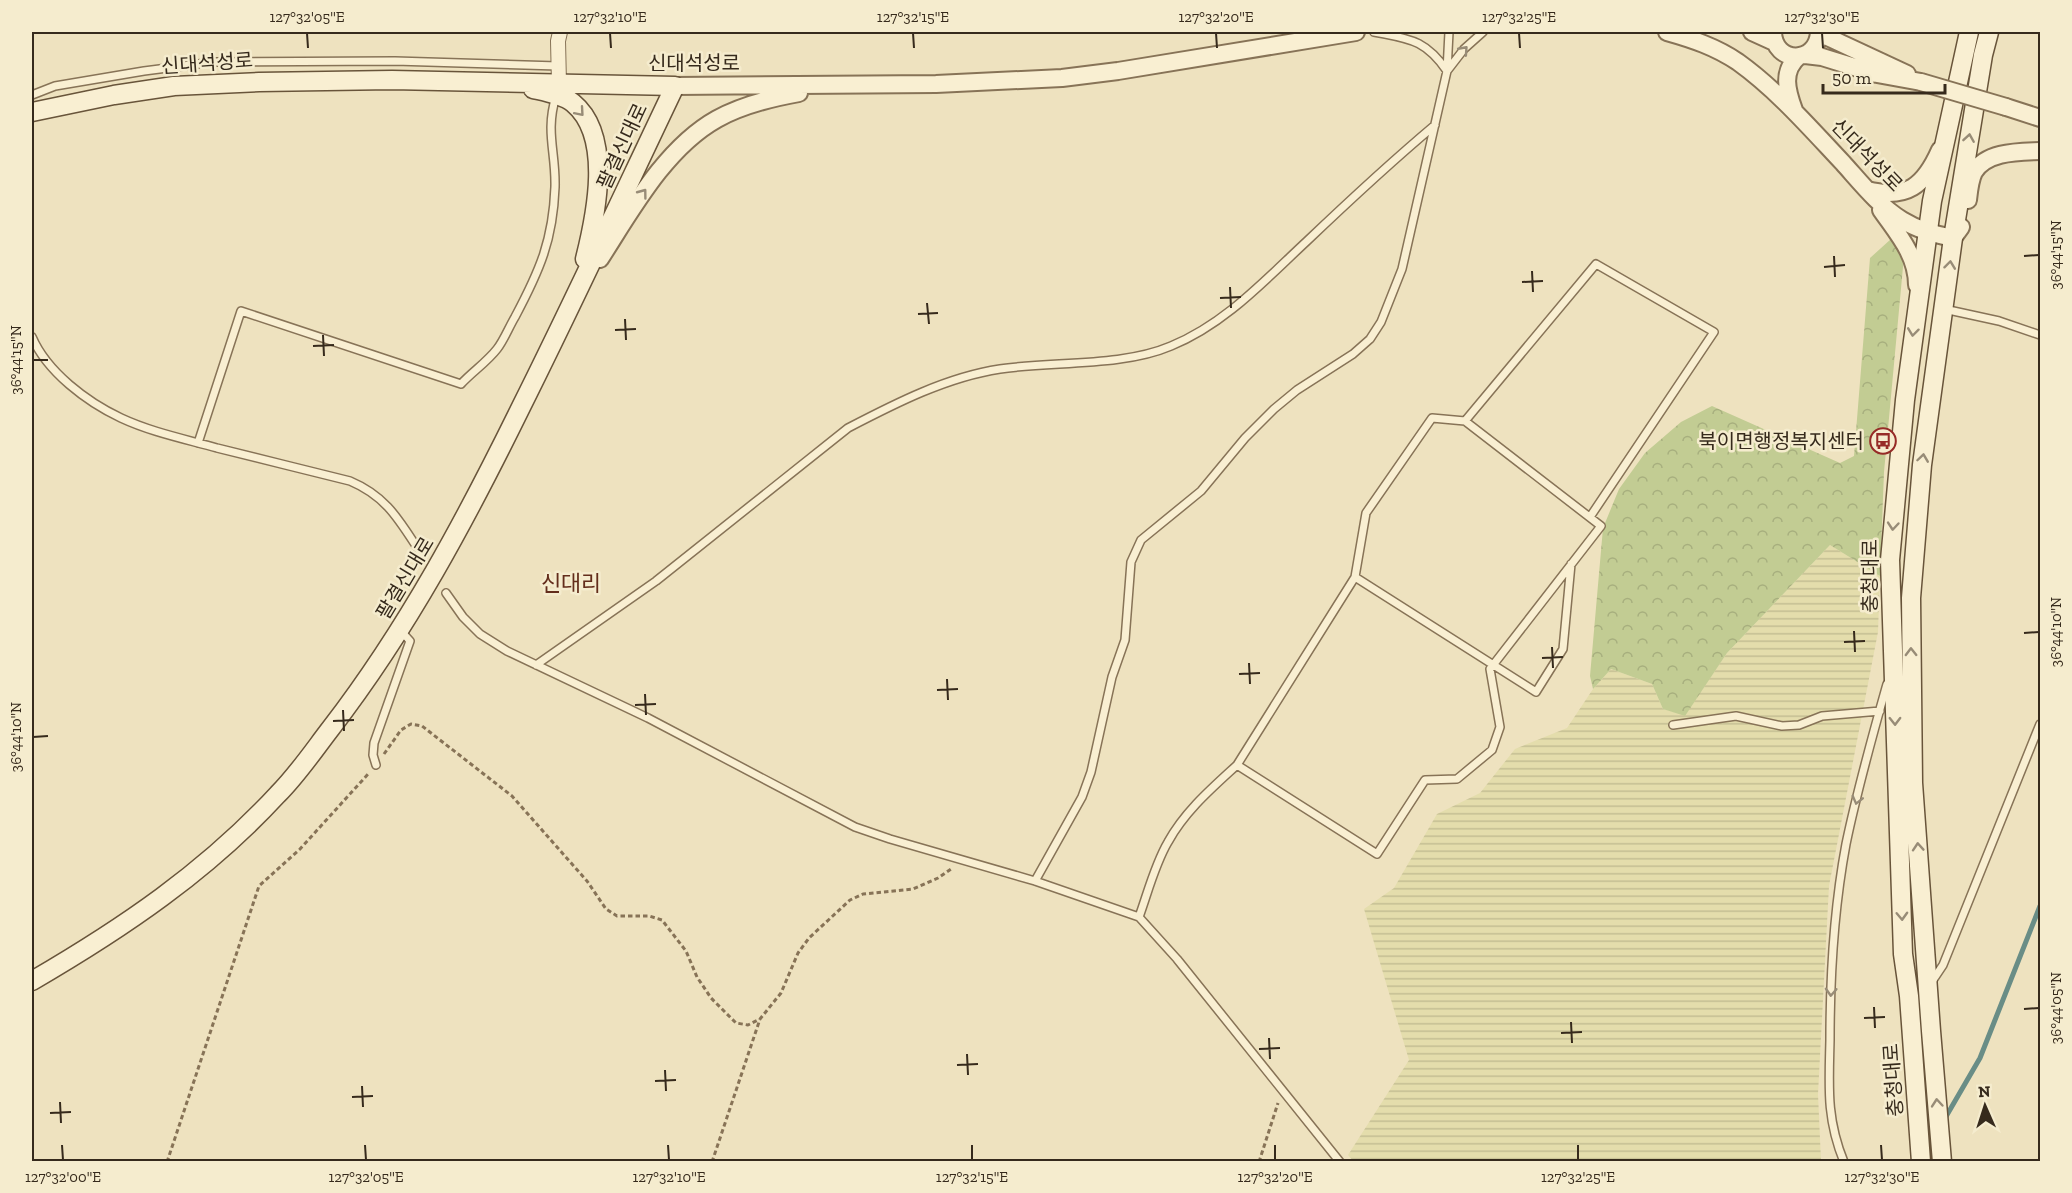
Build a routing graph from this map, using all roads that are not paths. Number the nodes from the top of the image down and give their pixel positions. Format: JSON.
{"nodes":[{"id":1,"x":560,"y":32,"type":"edge"},
{"id":2,"x":1356,"y":32,"type":"edge"},
{"id":3,"x":1374,"y":32,"type":"edge"},
{"id":4,"x":1449,"y":32,"type":"edge"},
{"id":5,"x":1483,"y":32,"type":"edge"},
{"id":6,"x":1667,"y":32,"type":"edge"},
{"id":7,"x":1752,"y":32,"type":"edge"},
{"id":8,"x":1819,"y":32,"type":"edge"},
{"id":9,"x":1969,"y":32,"type":"edge"},
{"id":10,"x":1989,"y":32,"type":"edge"},
{"id":11,"x":1773,"y":37,"type":"edge"},
{"id":12,"x":1802,"y":56,"type":"junction"},
{"id":13,"x":1447,"y":70,"type":"junction"},
{"id":14,"x":558,"y":82,"type":"junction"},
{"id":15,"x":1921,"y":82,"type":"junction"},
{"id":16,"x":846,"y":85,"type":"junction"},
{"id":17,"x":675,"y":86,"type":"junction"},
{"id":18,"x":32,"y":95,"type":"edge"},
{"id":19,"x":32,"y":112,"type":"edge"},
{"id":20,"x":1796,"y":114,"type":"junction"},
{"id":21,"x":2040,"y":118,"type":"edge"},
{"id":22,"x":1435,"y":125,"type":"junction"},
{"id":23,"x":1949,"y":129,"type":"junction"},
{"id":24,"x":2040,"y":151,"type":"edge"},
{"id":25,"x":1867,"y":189,"type":"junction"},
{"id":26,"x":1928,"y":232,"type":"junction"},
{"id":27,"x":1953,"y":238,"type":"junction"},
{"id":28,"x":577,"y":295,"type":"junction"},
{"id":29,"x":1917,"y":303,"type":"junction"},
{"id":30,"x":1944,"y":309,"type":"junction"},
{"id":31,"x":2040,"y":334,"type":"edge"},
{"id":32,"x":32,"y":337,"type":"edge"},
{"id":33,"x":33,"y":347,"type":"edge"},
{"id":34,"x":1465,"y":421,"type":"junction"},
{"id":35,"x":198,"y":443,"type":"junction"},
{"id":36,"x":1590,"y":518,"type":"junction"},
{"id":37,"x":422,"y":555,"type":"dead end"},
{"id":38,"x":1571,"y":564,"type":"junction"},
{"id":39,"x":1355,"y":578,"type":"junction"},
{"id":40,"x":446,"y":593,"type":"dead end"},
{"id":41,"x":400,"y":631,"type":"junction"},
{"id":42,"x":1894,"y":662,"type":"junction"},
{"id":43,"x":536,"y":665,"type":"junction"},
{"id":44,"x":1493,"y":665,"type":"junction"},
{"id":45,"x":1880,"y":711,"type":"junction"},
{"id":46,"x":2040,"y":724,"type":"edge"},
{"id":47,"x":1673,"y":725,"type":"dead end"},
{"id":48,"x":376,"y":765,"type":"road end"},
{"id":49,"x":1237,"y":765,"type":"junction"},
{"id":50,"x":1035,"y":881,"type":"junction"},
{"id":51,"x":1139,"y":916,"type":"junction"},
{"id":52,"x":32,"y":981,"type":"edge"},
{"id":53,"x":1928,"y":987,"type":"junction"},
{"id":54,"x":1340,"y":1161,"type":"edge"},
{"id":55,"x":1844,"y":1161,"type":"edge"},
{"id":56,"x":1921,"y":1161,"type":"edge"},
{"id":57,"x":1942,"y":1161,"type":"edge"}],
"edges":[{"from":1,"to":14,"type":"street"},
{"from":2,"to":16,"type":"street","name":"신대석성로"},
{"from":3,"to":13,"type":"lane"},
{"from":4,"to":13,"type":"lane"},
{"from":13,"to":5,"type":"lane","one_way":true},
{"from":6,"to":20,"type":"street","name":"신대석성로"},
{"from":7,"to":11,"type":"street"},
{"from":8,"to":12,"type":"street"},
{"from":8,"to":15,"type":"street"},
{"from":9,"to":23,"type":"main road","name":"충청대로"},
{"from":27,"to":10,"type":"main road","name":"충청대로","one_way":true},
{"from":11,"to":12,"type":"street"},
{"from":12,"to":15,"type":"street"},
{"from":12,"to":20,"type":"street"},
{"from":13,"to":22,"type":"lane"},
{"from":14,"to":17,"type":"main road","name":"신대석성로"},
{"from":14,"to":18,"type":"lane"},
{"from":14,"to":19,"type":"main road","name":"신대석성로"},
{"from":14,"to":28,"type":"main road","one_way":true},
{"from":14,"to":35,"type":"lane"},
{"from":15,"to":21,"type":"street","bridge":true},
{"from":16,"to":17,"type":"street","name":"신대석성로"},
{"from":28,"to":16,"type":"street","one_way":true},
{"from":17,"to":28,"type":"main road","name":"팔결신대로"},
{"from":20,"to":25,"type":"street","name":"신대석성로"},
{"from":22,"to":43,"type":"lane"},
{"from":22,"to":50,"type":"lane"},
{"from":23,"to":25,"type":"street"},
{"from":23,"to":26,"type":"main road","name":"충청대로"},
{"from":24,"to":27,"type":"street"},
{"from":25,"to":26,"type":"street","name":"신대석성로"},
{"from":25,"to":29,"type":"street"},
{"from":26,"to":27,"type":"street","name":"신대석성로"},
{"from":26,"to":29,"type":"main road","name":"충청대로"},
{"from":30,"to":27,"type":"main road","name":"충청대로","one_way":true},
{"from":28,"to":41,"type":"main road","name":"팔결신대로"},
{"from":29,"to":42,"type":"main road","name":"충청대로","one_way":true},
{"from":30,"to":31,"type":"lane"},
{"from":53,"to":30,"type":"main road","name":"충청대로","one_way":true},
{"from":32,"to":33,"type":"lane"},
{"from":33,"to":35,"type":"lane"},
{"from":34,"to":36,"type":"lane"},
{"from":34,"to":36,"type":"lane"},
{"from":34,"to":39,"type":"lane"},
{"from":35,"to":37,"type":"lane"},
{"from":36,"to":38,"type":"lane"},
{"from":38,"to":44,"type":"lane"},
{"from":38,"to":44,"type":"lane"},
{"from":39,"to":44,"type":"lane"},
{"from":39,"to":49,"type":"lane"},
{"from":40,"to":43,"type":"lane"},
{"from":41,"to":48,"type":"lane"},
{"from":41,"to":52,"type":"main road","name":"팔결신대로"},
{"from":42,"to":45,"type":"lane"},
{"from":42,"to":56,"type":"main road","name":"충청대로","one_way":true},
{"from":43,"to":50,"type":"lane"},
{"from":44,"to":49,"type":"lane"},
{"from":45,"to":47,"type":"lane"},
{"from":45,"to":55,"type":"lane","one_way":true},
{"from":46,"to":53,"type":"lane"},
{"from":49,"to":51,"type":"lane"},
{"from":50,"to":51,"type":"lane"},
{"from":51,"to":54,"type":"lane"},
{"from":57,"to":53,"type":"main road","name":"충청대로","one_way":true}]}
